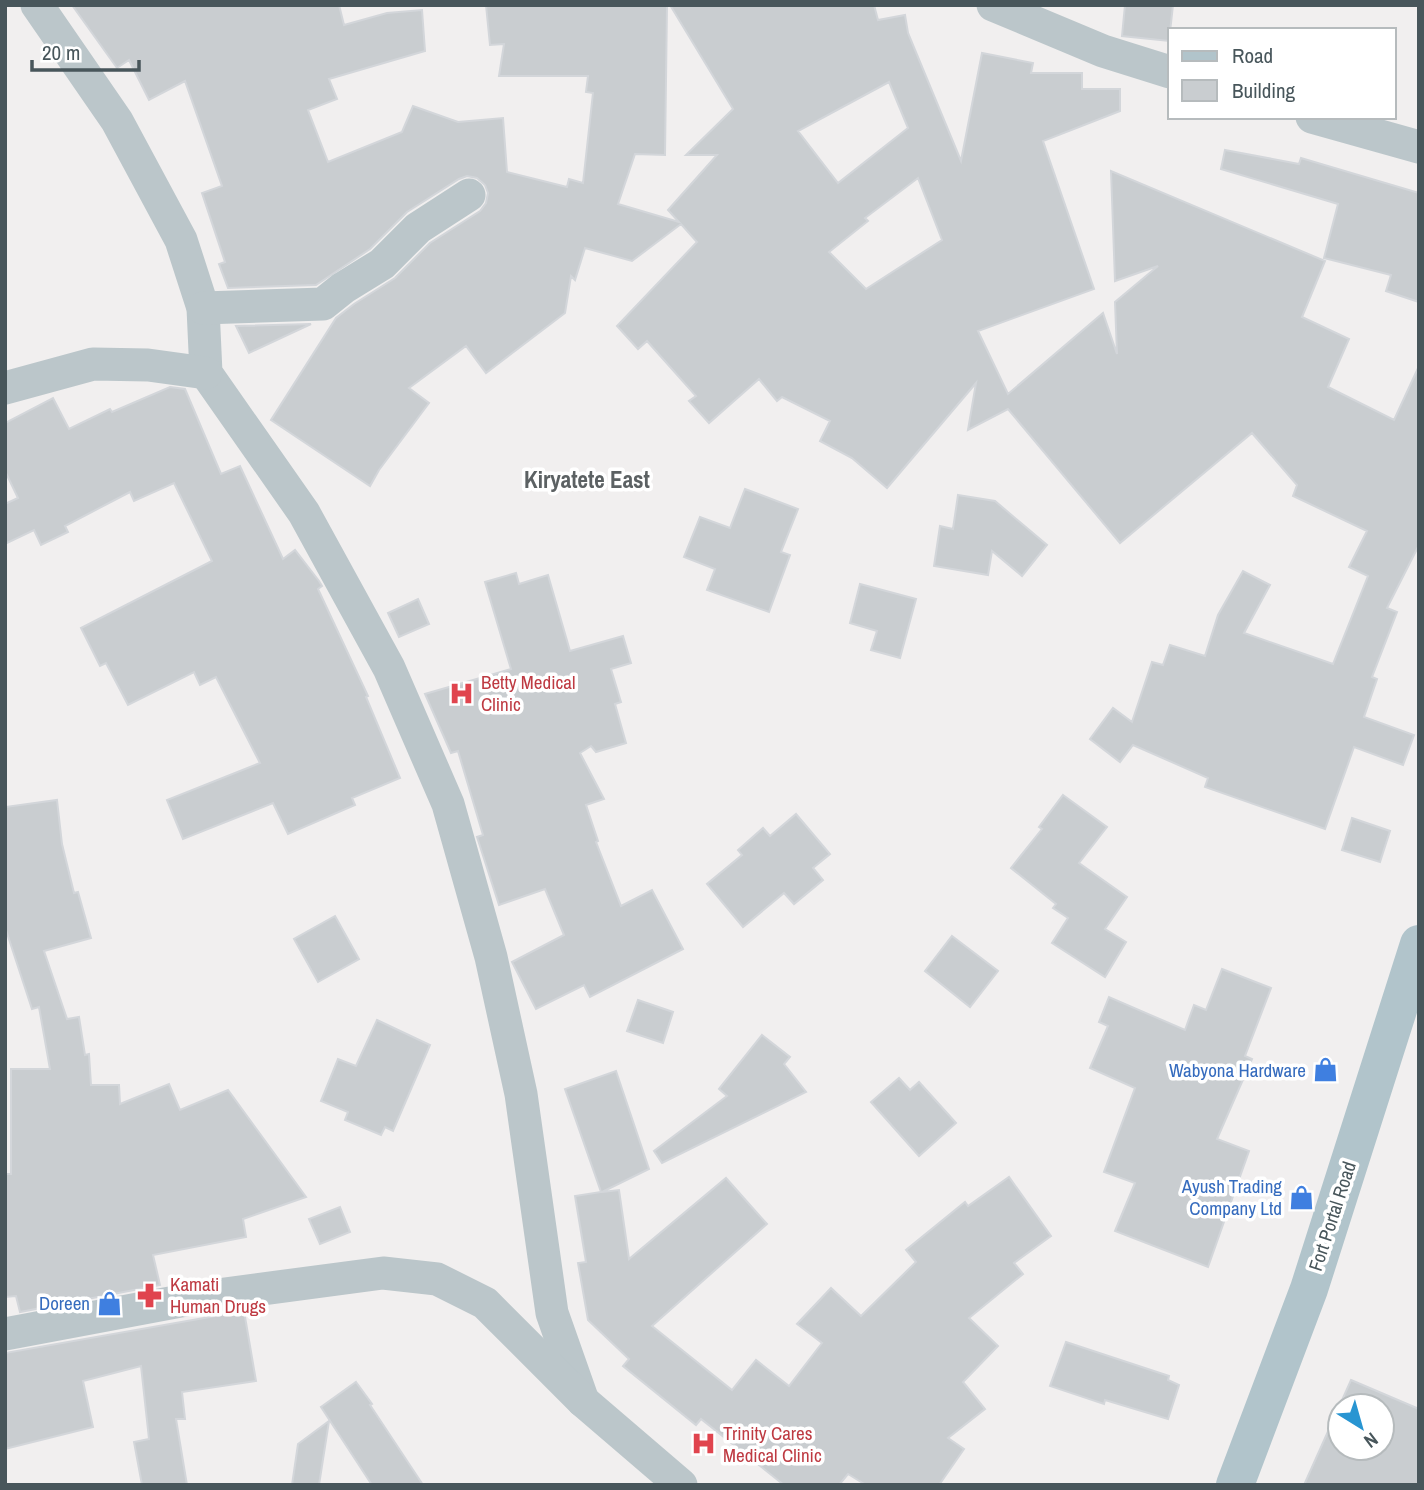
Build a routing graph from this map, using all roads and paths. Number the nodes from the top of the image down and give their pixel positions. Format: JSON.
{"nodes":[{"id":1,"x":37,"y":5,"type":"edge"},
{"id":2,"x":993,"y":5,"type":"edge"},
{"id":3,"x":1168,"y":71,"type":"edge"},
{"id":4,"x":1319,"y":119,"type":"edge"},
{"id":5,"x":1419,"y":147,"type":"edge"},
{"id":6,"x":469,"y":195,"type":"dead end"},
{"id":7,"x":203,"y":308,"type":"junction"},
{"id":8,"x":206,"y":373,"type":"junction"},
{"id":9,"x":5,"y":388,"type":"edge"},
{"id":10,"x":1419,"y":944,"type":"edge"},
{"id":11,"x":5,"y":1334,"type":"edge"},
{"id":12,"x":583,"y":1401,"type":"junction"},
{"id":13,"x":681,"y":1485,"type":"edge"},
{"id":14,"x":1235,"y":1485,"type":"edge"}],
"edges":[{"from":1,"to":7,"type":"street"},
{"from":2,"to":3,"type":"street"},
{"from":4,"to":5,"type":"street"},
{"from":6,"to":7,"type":"street"},
{"from":7,"to":8,"type":"street"},
{"from":8,"to":9,"type":"street"},
{"from":8,"to":12,"type":"street"},
{"from":10,"to":14,"type":"main road","name":"Fort Portal Road"},
{"from":11,"to":12,"type":"street"},
{"from":12,"to":13,"type":"street"}]}
